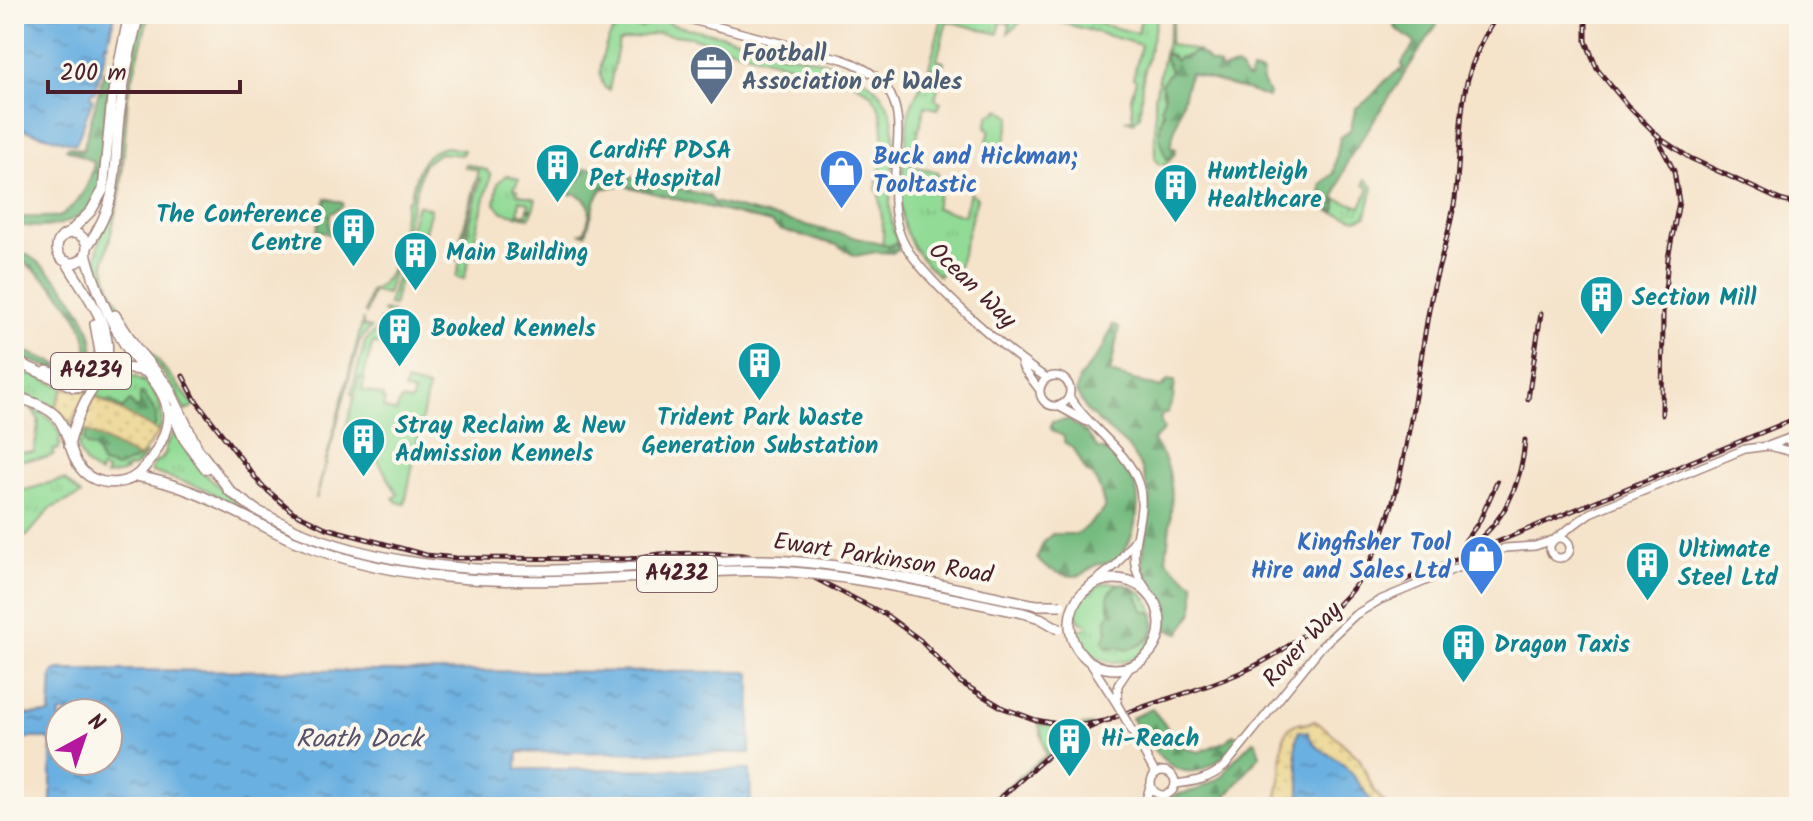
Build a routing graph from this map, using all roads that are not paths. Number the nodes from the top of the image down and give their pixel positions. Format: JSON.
{"nodes":[{"id":1,"x":129,"y":14,"type":"edge"},
{"id":2,"x":139,"y":14,"type":"edge"},
{"id":3,"x":669,"y":14,"type":"edge"},
{"id":4,"x":69,"y":233,"type":"junction"},
{"id":5,"x":87,"y":250,"type":"junction"},
{"id":6,"x":66,"y":261,"type":"junction"},
{"id":7,"x":95,"y":286,"type":"junction"},
{"id":8,"x":85,"y":294,"type":"junction"},
{"id":9,"x":14,"y":361,"type":"edge"},
{"id":10,"x":1021,"y":362,"type":"junction"},
{"id":11,"x":143,"y":371,"type":"junction"},
{"id":12,"x":1047,"y":378,"type":"junction"},
{"id":13,"x":98,"y":380,"type":"junction"},
{"id":14,"x":1039,"y":390,"type":"junction"},
{"id":15,"x":14,"y":396,"type":"edge"},
{"id":16,"x":1069,"y":396,"type":"junction"},
{"id":17,"x":165,"y":399,"type":"junction"},
{"id":18,"x":1058,"y":406,"type":"junction"},
{"id":19,"x":1087,"y":422,"type":"junction"},
{"id":20,"x":1796,"y":433,"type":"edge"},
{"id":21,"x":69,"y":445,"type":"junction"},
{"id":22,"x":1768,"y":446,"type":"junction"},
{"id":23,"x":1797,"y":453,"type":"edge"},
{"id":24,"x":135,"y":476,"type":"junction"},
{"id":25,"x":231,"y":492,"type":"junction"},
{"id":26,"x":1577,"y":523,"type":"junction"},
{"id":27,"x":296,"y":536,"type":"junction"},
{"id":28,"x":1136,"y":538,"type":"junction"},
{"id":29,"x":1554,"y":539,"type":"junction"},
{"id":30,"x":1569,"y":544,"type":"junction"},
{"id":31,"x":1529,"y":546,"type":"junction"},
{"id":32,"x":1554,"y":556,"type":"junction"},
{"id":33,"x":1083,"y":591,"type":"junction"},
{"id":34,"x":1153,"y":599,"type":"junction"},
{"id":35,"x":1073,"y":643,"type":"junction"},
{"id":36,"x":1089,"y":661,"type":"junction"},
{"id":37,"x":1131,"y":666,"type":"junction"},
{"id":38,"x":1117,"y":704,"type":"junction"},
{"id":39,"x":1155,"y":773,"type":"junction"},
{"id":40,"x":1150,"y":783,"type":"junction"},
{"id":41,"x":1175,"y":784,"type":"junction"},
{"id":42,"x":1166,"y":795,"type":"junction"},
{"id":43,"x":1144,"y":807,"type":"edge"},
{"id":44,"x":1155,"y":807,"type":"edge"}],
"edges":[{"from":1,"to":4,"type":"main road"},
{"from":2,"to":5,"type":"main road"},
{"from":3,"to":10,"type":"street","name":"Ocean Way"},
{"from":4,"to":5,"type":"main road"},
{"from":4,"to":6,"type":"main road"},
{"from":5,"to":6,"type":"main road"},
{"from":5,"to":7,"type":"main road","number":"A4234"},
{"from":6,"to":8,"type":"main road","number":"A4234"},
{"from":7,"to":11,"type":"main road","number":"A4234"},
{"from":7,"to":25,"type":"main road","number":"A4232"},
{"from":8,"to":9,"type":"main road","number":"A4234"},
{"from":8,"to":13,"type":"main road","number":"A4234"},
{"from":9,"to":13,"type":"main road"},
{"from":10,"to":12,"type":"street","name":"Ocean Way"},
{"from":10,"to":14,"type":"street","name":"Ocean Way"},
{"from":11,"to":13,"type":"main road"},
{"from":11,"to":17,"type":"main road"},
{"from":12,"to":14,"type":"street"},
{"from":12,"to":16,"type":"street"},
{"from":13,"to":21,"type":"main road"},
{"from":14,"to":18,"type":"street"},
{"from":15,"to":21,"type":"main road"},
{"from":16,"to":18,"type":"street"},
{"from":16,"to":19,"type":"street"},
{"from":17,"to":24,"type":"main road"},
{"from":17,"to":25,"type":"main road","name":"Ewart Parkinson Road","number":"A4232"},
{"from":18,"to":19,"type":"street"},
{"from":19,"to":28,"type":"street"},
{"from":20,"to":22,"type":"street","name":"Rover Way"},
{"from":20,"to":23,"type":"street"},
{"from":21,"to":24,"type":"main road"},
{"from":22,"to":23,"type":"street","name":"Rover Way"},
{"from":22,"to":26,"type":"street","name":"Rover Way"},
{"from":24,"to":27,"type":"main road","name":"Ewart Parkinson Road","number":"A4232"},
{"from":25,"to":27,"type":"main road","name":"Ewart Parkinson Road","number":"A4232"},
{"from":26,"to":29,"type":"street","name":"Rover Way"},
{"from":26,"to":30,"type":"street"},
{"from":27,"to":33,"type":"main road","name":"Ewart Parkinson Road","number":"A4232","bridge":true},
{"from":27,"to":35,"type":"main road","name":"Ewart Parkinson Road","number":"A4232","bridge":true},
{"from":28,"to":33,"type":"street"},
{"from":28,"to":34,"type":"street"},
{"from":29,"to":30,"type":"street"},
{"from":29,"to":31,"type":"street","name":"Rover Way"},
{"from":29,"to":32,"type":"street"},
{"from":30,"to":32,"type":"street"},
{"from":31,"to":32,"type":"street"},
{"from":31,"to":41,"type":"street","name":"Rover Way"},
{"from":33,"to":34,"type":"main road","number":"A4232"},
{"from":33,"to":35,"type":"main road"},
{"from":34,"to":37,"type":"main road"},
{"from":35,"to":36,"type":"main road","number":"A4232"},
{"from":36,"to":37,"type":"main road"},
{"from":36,"to":38,"type":"street"},
{"from":37,"to":38,"type":"street"},
{"from":38,"to":39,"type":"street","bridge":true},
{"from":39,"to":40,"type":"street"},
{"from":39,"to":41,"type":"street"},
{"from":40,"to":42,"type":"street"},
{"from":40,"to":43,"type":"street"},
{"from":41,"to":42,"type":"street"},
{"from":42,"to":44,"type":"street"}]}
